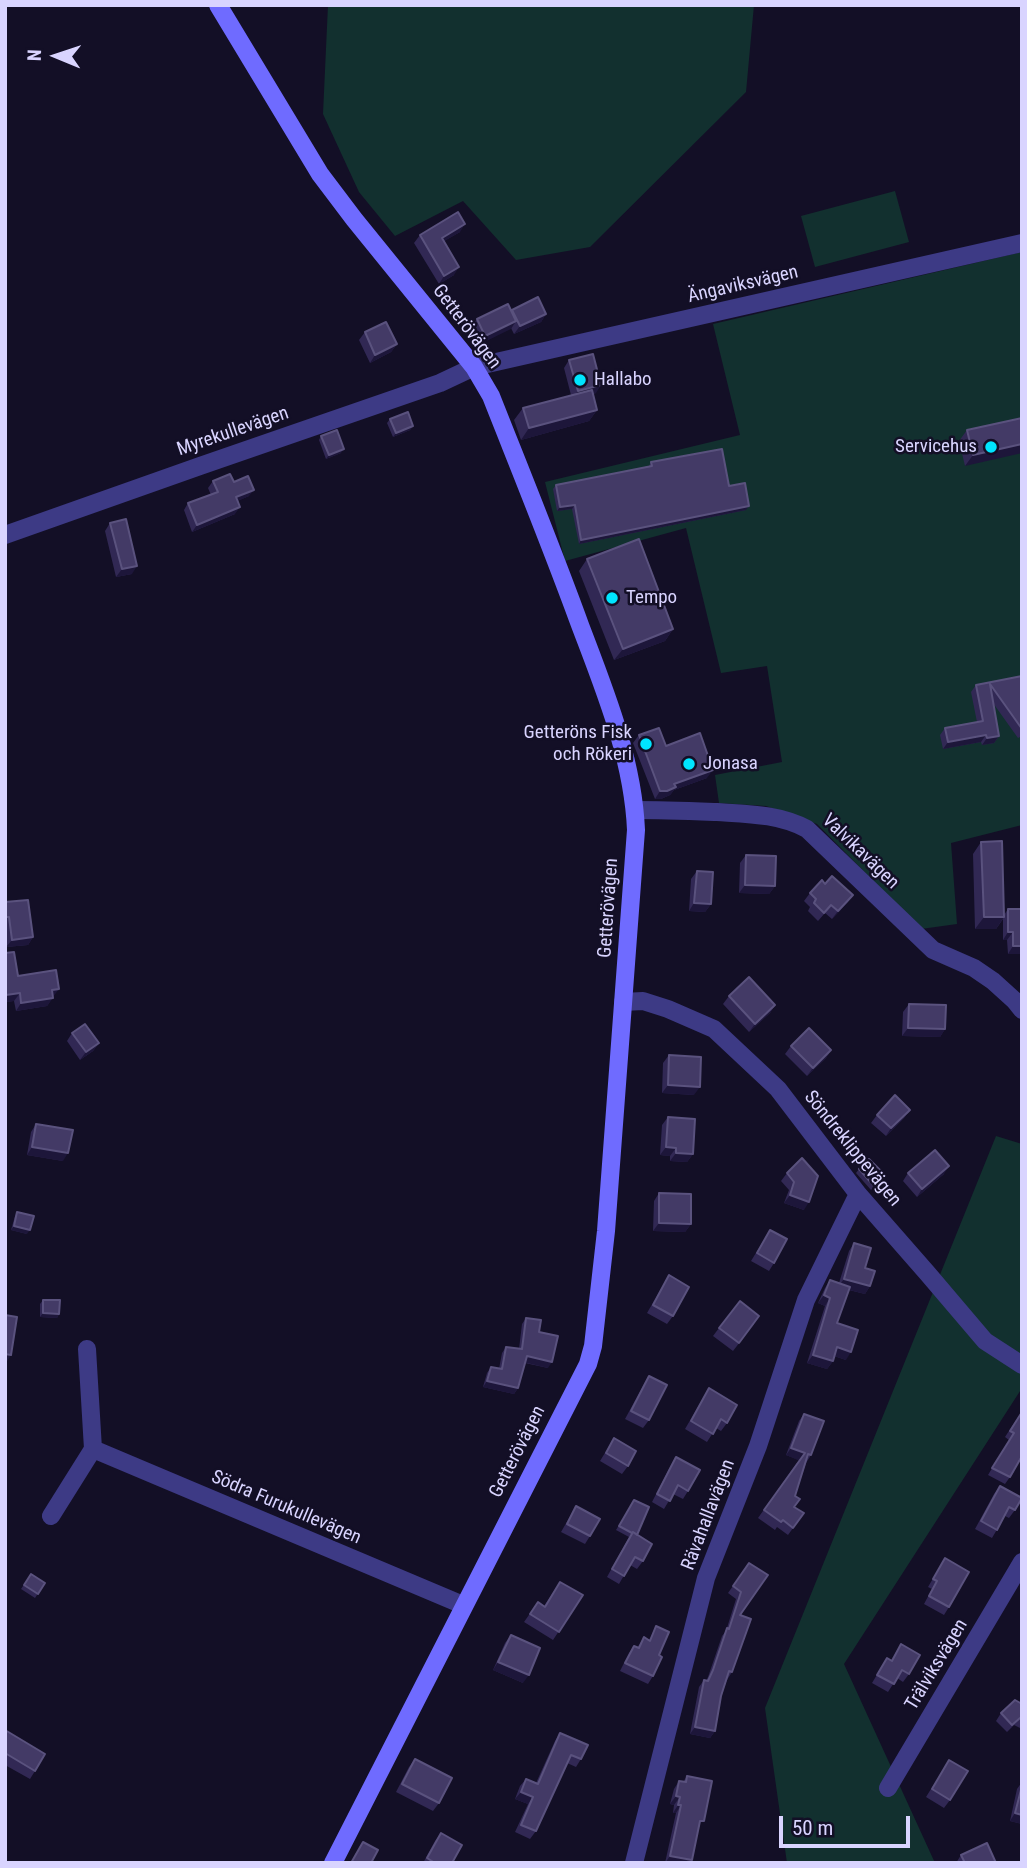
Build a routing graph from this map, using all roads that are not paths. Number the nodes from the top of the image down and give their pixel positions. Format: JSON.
{"nodes":[{"id":1,"x":218,"y":5,"type":"edge"},
{"id":2,"x":1022,"y":243,"type":"edge"},
{"id":3,"x":474,"y":367,"type":"junction"},
{"id":4,"x":5,"y":536,"type":"edge"},
{"id":5,"x":635,"y":810,"type":"junction"},
{"id":6,"x":623,"y":1002,"type":"junction"},
{"id":7,"x":1022,"y":1010,"type":"edge"},
{"id":8,"x":858,"y":1194,"type":"junction"},
{"id":9,"x":87,"y":1349,"type":"dead end"},
{"id":10,"x":1022,"y":1364,"type":"edge"},
{"id":11,"x":93,"y":1449,"type":"junction"},
{"id":12,"x":51,"y":1516,"type":"dead end"},
{"id":13,"x":1022,"y":1562,"type":"edge"},
{"id":14,"x":463,"y":1605,"type":"junction"},
{"id":15,"x":888,"y":1788,"type":"dead end"},
{"id":16,"x":333,"y":1863,"type":"edge"},
{"id":17,"x":634,"y":1863,"type":"edge"}],
"edges":[{"from":1,"to":3,"type":"street","name":"Getterövägen"},
{"from":2,"to":3,"type":"street","name":"Ängaviksvägen"},
{"from":3,"to":4,"type":"street","name":"Myrekullevägen"},
{"from":3,"to":5,"type":"street","name":"Getterövägen"},
{"from":5,"to":6,"type":"street","name":"Getterövägen"},
{"from":5,"to":7,"type":"street","name":"Valvikavägen"},
{"from":6,"to":8,"type":"street","name":"Söndreklippevägen"},
{"from":6,"to":14,"type":"street","name":"Getterövägen"},
{"from":8,"to":10,"type":"street","name":"Söndreklippevägen"},
{"from":8,"to":17,"type":"street","name":"Rävahallavägen"},
{"from":9,"to":11,"type":"street"},
{"from":11,"to":12,"type":"street"},
{"from":11,"to":14,"type":"street","name":"Södra Furukullevägen"},
{"from":13,"to":15,"type":"street","name":"Trälviksvägen"},
{"from":14,"to":16,"type":"street","name":"Getterövägen"}]}
